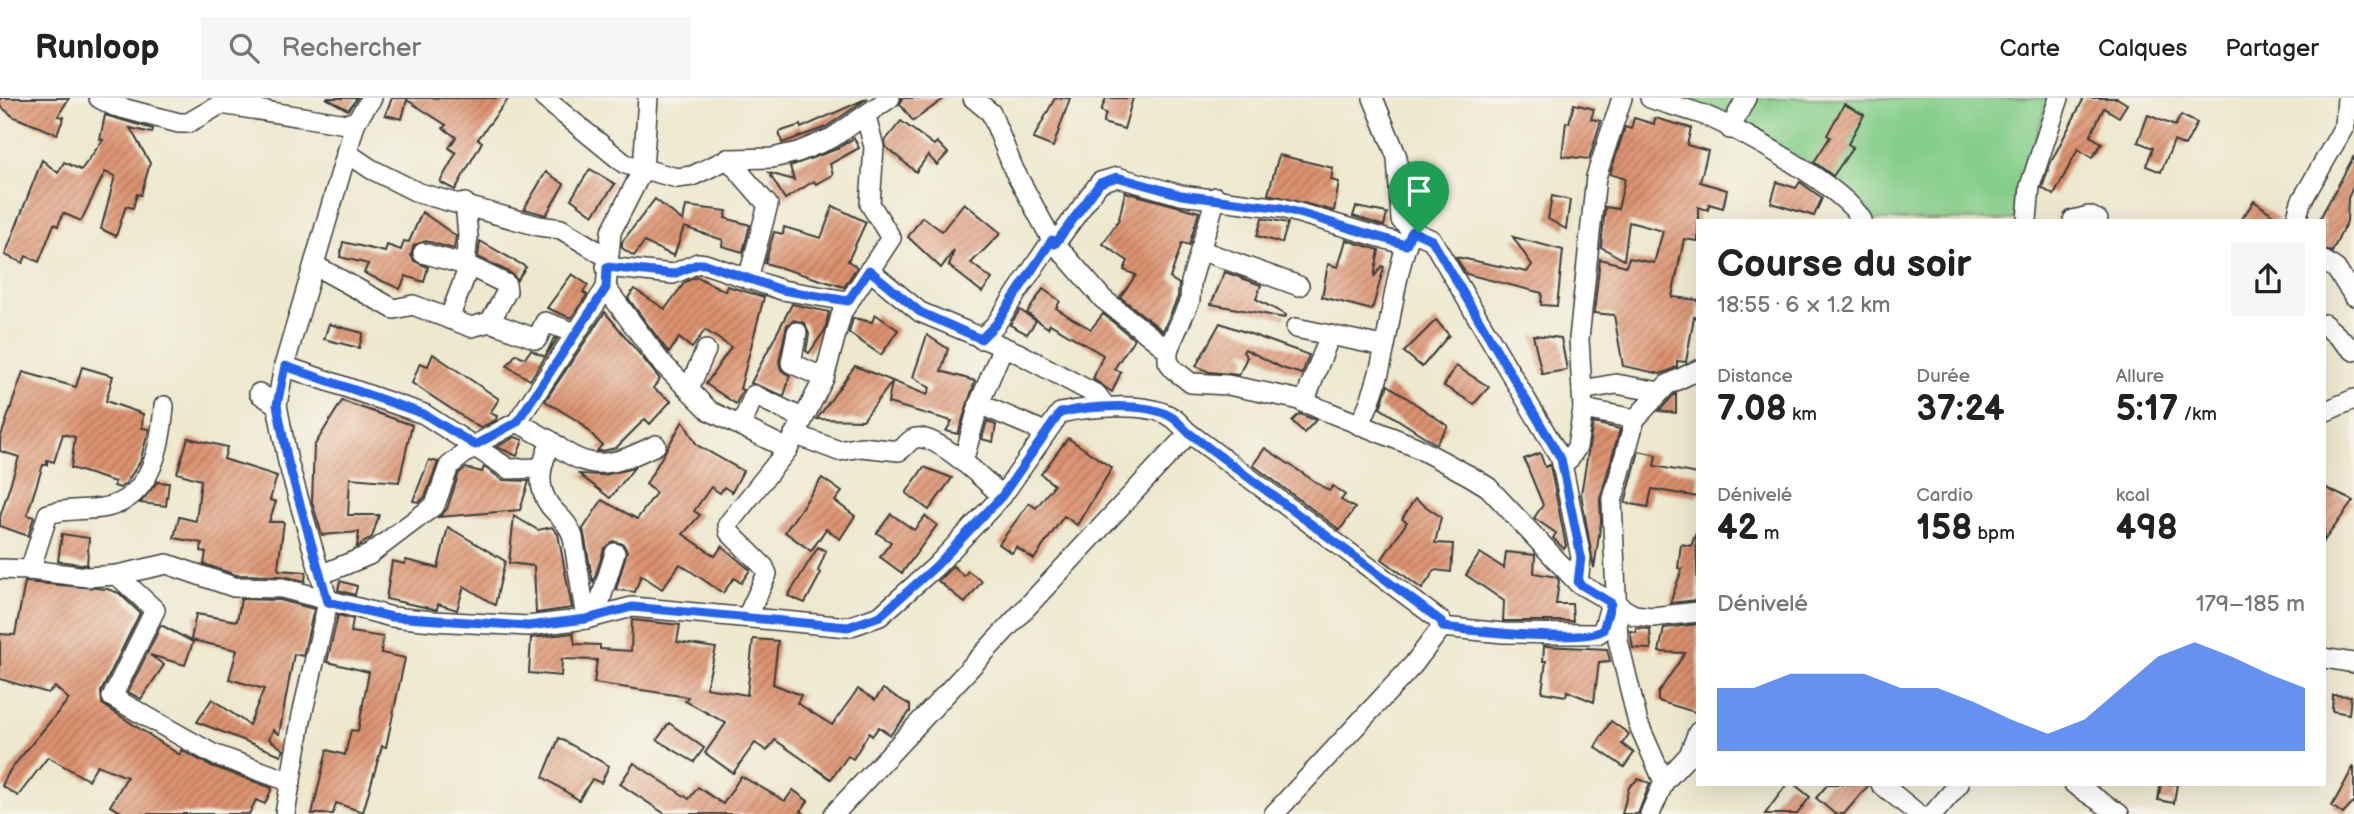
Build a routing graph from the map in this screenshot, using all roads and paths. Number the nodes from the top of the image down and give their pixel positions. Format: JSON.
{"nodes":[{"id":1,"x":99,"y":98,"type":"edge"},
{"id":2,"x":372,"y":98,"type":"edge"},
{"id":3,"x":544,"y":98,"type":"edge"},
{"id":4,"x":648,"y":98,"type":"edge"},
{"id":5,"x":890,"y":98,"type":"edge"},
{"id":6,"x":973,"y":98,"type":"edge"},
{"id":7,"x":1373,"y":98,"type":"edge"},
{"id":8,"x":1622,"y":98,"type":"edge"},
{"id":9,"x":1650,"y":98,"type":"edge"},
{"id":10,"x":1746,"y":98,"type":"edge"},
{"id":11,"x":2059,"y":98,"type":"edge"},
{"id":12,"x":2347,"y":98,"type":"edge"},
{"id":13,"x":217,"y":101,"type":"edge"},
{"id":14,"x":306,"y":107,"type":"edge"},
{"id":15,"x":866,"y":117,"type":"junction"},
{"id":16,"x":356,"y":121,"type":"junction"},
{"id":17,"x":1730,"y":129,"type":"junction"},
{"id":18,"x":346,"y":152,"type":"junction"},
{"id":19,"x":728,"y":159,"type":"junction"},
{"id":20,"x":643,"y":169,"type":"junction"},
{"id":21,"x":1216,"y":197,"type":"junction"},
{"id":22,"x":465,"y":204,"type":"junction"},
{"id":23,"x":1861,"y":219,"type":"edge"},
{"id":24,"x":2027,"y":219,"type":"edge"},
{"id":25,"x":2077,"y":219,"type":"edge"},
{"id":26,"x":2096,"y":219,"type":"edge"},
{"id":27,"x":2296,"y":219,"type":"edge"},
{"id":28,"x":1409,"y":238,"type":"junction"},
{"id":29,"x":1054,"y":242,"type":"junction"},
{"id":30,"x":1200,"y":250,"type":"junction"},
{"id":31,"x":423,"y":253,"type":"dead end"},
{"id":32,"x":607,"y":262,"type":"junction"},
{"id":33,"x":2326,"y":262,"type":"edge"},
{"id":34,"x":314,"y":265,"type":"junction"},
{"id":35,"x":467,"y":265,"type":"junction"},
{"id":36,"x":869,"y":270,"type":"junction"},
{"id":37,"x":748,"y":279,"type":"junction"},
{"id":38,"x":1299,"y":286,"type":"dead end"},
{"id":39,"x":606,"y":288,"type":"junction"},
{"id":40,"x":2354,"y":296,"type":"edge"},
{"id":41,"x":848,"y":301,"type":"junction"},
{"id":42,"x":449,"y":318,"type":"junction"},
{"id":43,"x":490,"y":322,"type":"junction"},
{"id":44,"x":2326,"y":326,"type":"edge"},
{"id":45,"x":1296,"y":328,"type":"dead end"},
{"id":46,"x":797,"y":332,"type":"dead end"},
{"id":47,"x":575,"y":333,"type":"junction"},
{"id":48,"x":1330,"y":335,"type":"junction"},
{"id":49,"x":537,"y":339,"type":"junction"},
{"id":50,"x":981,"y":339,"type":"junction"},
{"id":51,"x":1383,"y":346,"type":"junction"},
{"id":52,"x":1003,"y":347,"type":"junction"},
{"id":53,"x":706,"y":350,"type":"dead end"},
{"id":54,"x":1168,"y":350,"type":"junction"},
{"id":55,"x":2354,"y":351,"type":"edge"},
{"id":56,"x":559,"y":360,"type":"junction"},
{"id":57,"x":285,"y":366,"type":"junction"},
{"id":58,"x":1696,"y":371,"type":"edge"},
{"id":59,"x":824,"y":378,"type":"junction"},
{"id":60,"x":689,"y":388,"type":"junction"},
{"id":61,"x":1660,"y":392,"type":"junction"},
{"id":62,"x":260,"y":393,"type":"dead end"},
{"id":63,"x":2354,"y":399,"type":"edge"},
{"id":64,"x":1583,"y":400,"type":"junction"},
{"id":65,"x":1304,"y":403,"type":"junction"},
{"id":66,"x":979,"y":404,"type":"junction"},
{"id":67,"x":277,"y":405,"type":"junction"},
{"id":68,"x":164,"y":406,"type":"dead end"},
{"id":69,"x":1106,"y":407,"type":"junction"},
{"id":70,"x":2326,"y":411,"type":"edge"},
{"id":71,"x":1635,"y":419,"type":"junction"},
{"id":72,"x":517,"y":422,"type":"junction"},
{"id":73,"x":1359,"y":425,"type":"junction"},
{"id":74,"x":741,"y":426,"type":"junction"},
{"id":75,"x":1045,"y":432,"type":"junction"},
{"id":76,"x":1189,"y":433,"type":"junction"},
{"id":77,"x":795,"y":434,"type":"junction"},
{"id":78,"x":551,"y":441,"type":"junction"},
{"id":79,"x":475,"y":445,"type":"junction"},
{"id":80,"x":656,"y":445,"type":"dead end"},
{"id":81,"x":1561,"y":459,"type":"junction"},
{"id":82,"x":963,"y":462,"type":"junction"},
{"id":83,"x":539,"y":468,"type":"junction"},
{"id":84,"x":1002,"y":496,"type":"junction"},
{"id":85,"x":615,"y":553,"type":"dead end"},
{"id":86,"x":0,"y":569,"type":"edge"},
{"id":87,"x":30,"y":570,"type":"junction"},
{"id":88,"x":117,"y":575,"type":"junction"},
{"id":89,"x":320,"y":575,"type":"junction"},
{"id":90,"x":1578,"y":583,"type":"junction"},
{"id":91,"x":328,"y":602,"type":"junction"},
{"id":92,"x":1614,"y":604,"type":"junction"},
{"id":93,"x":1696,"y":612,"type":"edge"},
{"id":94,"x":591,"y":617,"type":"junction"},
{"id":95,"x":747,"y":617,"type":"junction"},
{"id":96,"x":1443,"y":627,"type":"junction"},
{"id":97,"x":2326,"y":658,"type":"edge"},
{"id":98,"x":2354,"y":663,"type":"edge"},
{"id":99,"x":1696,"y":737,"type":"edge"},
{"id":100,"x":291,"y":782,"type":"junction"},
{"id":101,"x":1664,"y":782,"type":"junction"},
{"id":102,"x":1883,"y":786,"type":"edge"},
{"id":103,"x":1957,"y":786,"type":"edge"},
{"id":104,"x":2077,"y":786,"type":"edge"},
{"id":105,"x":285,"y":814,"type":"edge"},
{"id":106,"x":834,"y":814,"type":"edge"},
{"id":107,"x":1274,"y":814,"type":"edge"},
{"id":108,"x":1650,"y":814,"type":"edge"},
{"id":109,"x":1918,"y":814,"type":"edge"},
{"id":110,"x":1933,"y":814,"type":"edge"},
{"id":111,"x":2119,"y":814,"type":"edge"}],
"edges":[{"from":1,"to":13,"type":"street"},
{"from":2,"to":16,"type":"street"},
{"from":3,"to":20,"type":"street"},
{"from":4,"to":20,"type":"street"},
{"from":5,"to":15,"type":"street"},
{"from":6,"to":29,"type":"street"},
{"from":7,"to":28,"type":"street"},
{"from":8,"to":64,"type":"street"},
{"from":9,"to":17,"type":"street"},
{"from":10,"to":17,"type":"street"},
{"from":11,"to":24,"type":"street"},
{"from":12,"to":27,"type":"street"},
{"from":13,"to":14,"type":"street"},
{"from":14,"to":16,"type":"street"},
{"from":15,"to":19,"type":"street"},
{"from":15,"to":36,"type":"street"},
{"from":16,"to":18,"type":"street"},
{"from":17,"to":23,"type":"street"},
{"from":18,"to":22,"type":"street"},
{"from":18,"to":34,"type":"street"},
{"from":19,"to":20,"type":"street"},
{"from":19,"to":37,"type":"street"},
{"from":20,"to":32,"type":"street"},
{"from":21,"to":28,"type":"street"},
{"from":21,"to":29,"type":"street"},
{"from":21,"to":30,"type":"street"},
{"from":22,"to":32,"type":"street"},
{"from":22,"to":35,"type":"street"},
{"from":25,"to":26,"type":"street"},
{"from":28,"to":51,"type":"street"},
{"from":28,"to":81,"type":"street"},
{"from":29,"to":50,"type":"street"},
{"from":29,"to":54,"type":"street"},
{"from":30,"to":38,"type":"street"},
{"from":30,"to":54,"type":"street"},
{"from":31,"to":35,"type":"street"},
{"from":32,"to":37,"type":"street"},
{"from":32,"to":39,"type":"street"},
{"from":33,"to":40,"type":"street"},
{"from":34,"to":42,"type":"street"},
{"from":34,"to":57,"type":"street"},
{"from":35,"to":42,"type":"street"},
{"from":35,"to":43,"type":"street"},
{"from":36,"to":41,"type":"street"},
{"from":36,"to":50,"type":"street"},
{"from":37,"to":41,"type":"street"},
{"from":39,"to":47,"type":"street"},
{"from":39,"to":60,"type":"street"},
{"from":41,"to":59,"type":"street"},
{"from":42,"to":43,"type":"street"},
{"from":43,"to":49,"type":"street"},
{"from":44,"to":55,"type":"street"},
{"from":45,"to":48,"type":"street"},
{"from":46,"to":59,"type":"street"},
{"from":47,"to":49,"type":"street"},
{"from":47,"to":56,"type":"street"},
{"from":48,"to":51,"type":"street"},
{"from":48,"to":65,"type":"street"},
{"from":49,"to":56,"type":"street"},
{"from":50,"to":52,"type":"street"},
{"from":51,"to":73,"type":"street"},
{"from":52,"to":66,"type":"street"},
{"from":52,"to":69,"type":"street"},
{"from":53,"to":60,"type":"street"},
{"from":54,"to":65,"type":"street"},
{"from":56,"to":72,"type":"street"},
{"from":57,"to":67,"type":"street"},
{"from":57,"to":79,"type":"street"},
{"from":58,"to":61,"type":"street"},
{"from":59,"to":77,"type":"street"},
{"from":60,"to":74,"type":"street"},
{"from":61,"to":64,"type":"street"},
{"from":61,"to":71,"type":"street"},
{"from":62,"to":67,"type":"street"},
{"from":63,"to":70,"type":"street"},
{"from":64,"to":71,"type":"street"},
{"from":64,"to":81,"type":"street"},
{"from":65,"to":73,"type":"street"},
{"from":66,"to":75,"type":"street"},
{"from":66,"to":82,"type":"street"},
{"from":67,"to":89,"type":"street"},
{"from":68,"to":87,"type":"street"},
{"from":69,"to":75,"type":"street"},
{"from":69,"to":76,"type":"street"},
{"from":71,"to":92,"type":"street"},
{"from":72,"to":78,"type":"street"},
{"from":72,"to":79,"type":"street"},
{"from":73,"to":90,"type":"street"},
{"from":74,"to":77,"type":"street"},
{"from":74,"to":77,"type":"street"},
{"from":75,"to":84,"type":"street"},
{"from":76,"to":96,"type":"street"},
{"from":76,"to":106,"type":"street"},
{"from":77,"to":82,"type":"street"},
{"from":77,"to":95,"type":"street"},
{"from":78,"to":80,"type":"street"},
{"from":78,"to":83,"type":"street"},
{"from":79,"to":83,"type":"street"},
{"from":79,"to":89,"type":"street"},
{"from":81,"to":90,"type":"street"},
{"from":82,"to":84,"type":"street"},
{"from":83,"to":94,"type":"street"},
{"from":84,"to":95,"type":"street"},
{"from":85,"to":94,"type":"street"},
{"from":86,"to":87,"type":"street"},
{"from":87,"to":88,"type":"street"},
{"from":88,"to":91,"type":"street"},
{"from":88,"to":100,"type":"street"},
{"from":89,"to":91,"type":"street"},
{"from":90,"to":92,"type":"street"},
{"from":91,"to":94,"type":"street"},
{"from":91,"to":100,"type":"street"},
{"from":92,"to":93,"type":"street"},
{"from":92,"to":96,"type":"street"},
{"from":92,"to":101,"type":"street"},
{"from":94,"to":95,"type":"street"},
{"from":96,"to":107,"type":"street"},
{"from":97,"to":98,"type":"street"},
{"from":99,"to":101,"type":"street"},
{"from":100,"to":105,"type":"street"},
{"from":101,"to":108,"type":"street"},
{"from":102,"to":109,"type":"street"},
{"from":103,"to":110,"type":"street"},
{"from":104,"to":111,"type":"street"}]}
